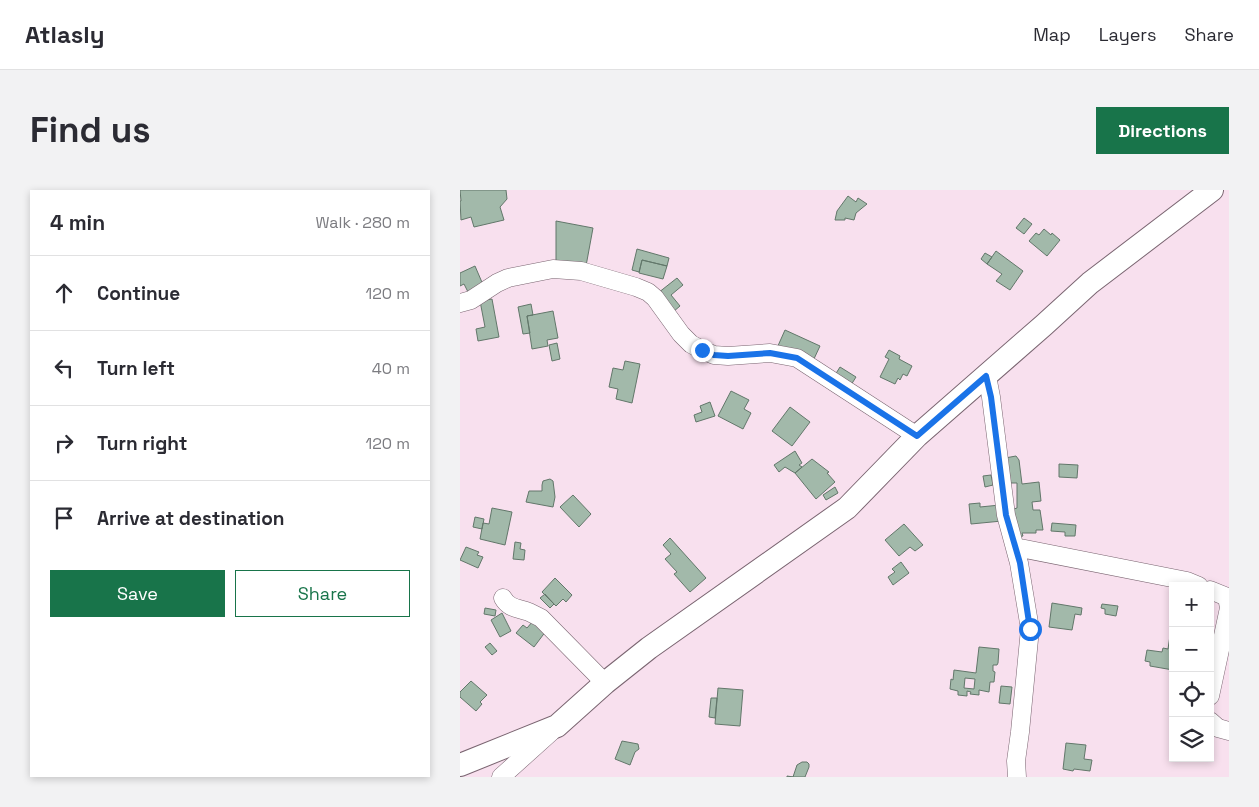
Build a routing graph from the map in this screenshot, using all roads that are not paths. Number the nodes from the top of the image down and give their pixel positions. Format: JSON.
{"nodes":[{"id":1,"x":1212,"y":190,"type":"edge"},
{"id":2,"x":460,"y":303,"type":"edge"},
{"id":3,"x":986,"y":376,"type":"junction"},
{"id":4,"x":917,"y":436,"type":"junction"},
{"id":5,"x":1015,"y":547,"type":"junction"},
{"id":6,"x":1190,"y":582,"type":"edge"},
{"id":7,"x":1214,"y":591,"type":"edge"},
{"id":8,"x":503,"y":598,"type":"dead end"},
{"id":9,"x":1214,"y":677,"type":"edge"},
{"id":10,"x":605,"y":683,"type":"junction"},
{"id":11,"x":1214,"y":724,"type":"edge"},
{"id":12,"x":557,"y":726,"type":"junction"},
{"id":13,"x":1229,"y":731,"type":"edge"},
{"id":14,"x":460,"y":765,"type":"edge"},
{"id":15,"x":501,"y":777,"type":"edge"},
{"id":16,"x":1017,"y":777,"type":"edge"}],
"edges":[{"from":1,"to":3,"type":"main road"},
{"from":2,"to":4,"type":"street"},
{"from":3,"to":4,"type":"main road"},
{"from":3,"to":5,"type":"street"},
{"from":4,"to":10,"type":"main road"},
{"from":5,"to":6,"type":"street"},
{"from":5,"to":16,"type":"street"},
{"from":7,"to":9,"type":"street"},
{"from":8,"to":10,"type":"street"},
{"from":10,"to":12,"type":"main road"},
{"from":11,"to":13,"type":"street"},
{"from":12,"to":14,"type":"main road"},
{"from":12,"to":15,"type":"street"}]}
